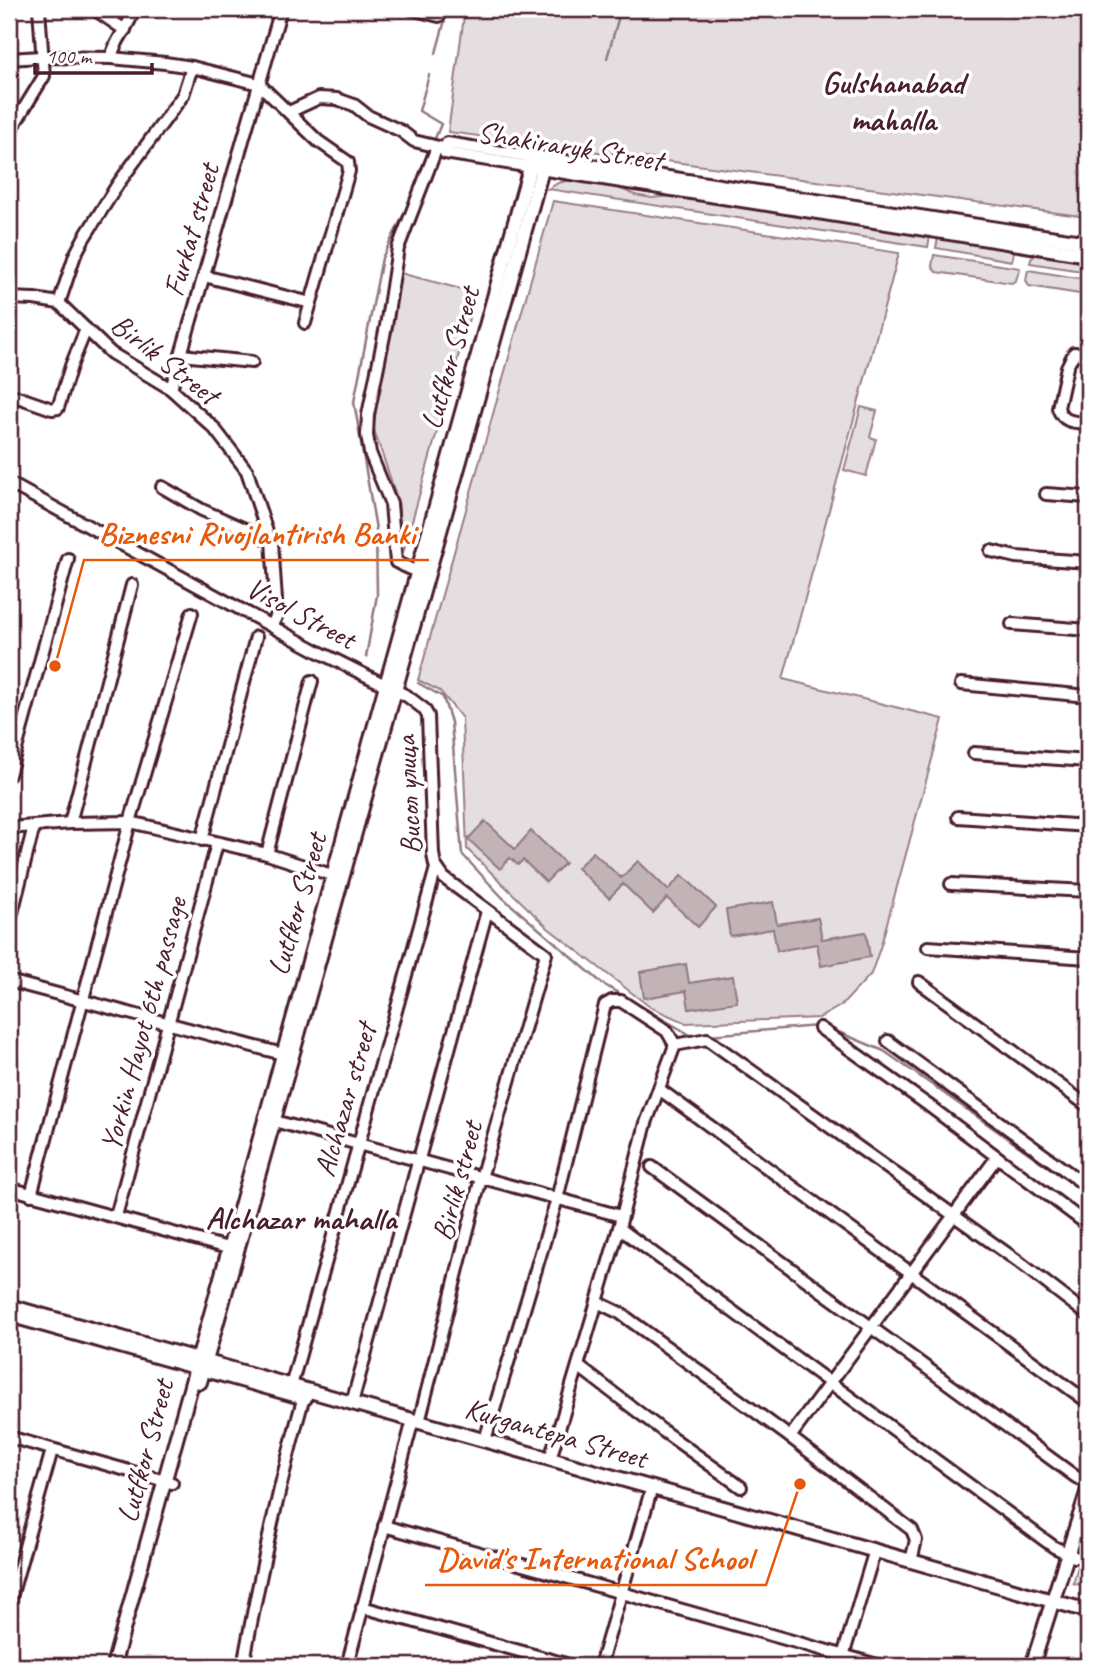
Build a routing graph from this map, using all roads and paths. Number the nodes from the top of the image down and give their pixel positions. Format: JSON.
{"nodes":[{"id":1,"x":39,"y":9,"type":"edge"},
{"id":2,"x":94,"y":9,"type":"edge"},
{"id":3,"x":134,"y":9,"type":"edge"},
{"id":4,"x":281,"y":9,"type":"edge"},
{"id":5,"x":411,"y":9,"type":"edge"},
{"id":6,"x":439,"y":16,"type":"dead end"},
{"id":7,"x":125,"y":30,"type":"junction"},
{"id":8,"x":41,"y":57,"type":"junction"},
{"id":9,"x":58,"y":57,"type":"junction"},
{"id":10,"x":111,"y":58,"type":"junction"},
{"id":11,"x":9,"y":59,"type":"edge"},
{"id":12,"x":192,"y":67,"type":"junction"},
{"id":13,"x":44,"y":76,"type":"junction"},
{"id":14,"x":259,"y":84,"type":"junction"},
{"id":15,"x":289,"y":112,"type":"junction"},
{"id":16,"x":9,"y":134,"type":"edge"},
{"id":17,"x":442,"y":148,"type":"junction"},
{"id":18,"x":538,"y":163,"type":"junction"},
{"id":19,"x":1088,"y":243,"type":"edge"},
{"id":20,"x":1088,"y":254,"type":"edge"},
{"id":21,"x":204,"y":276,"type":"junction"},
{"id":22,"x":9,"y":298,"type":"edge"},
{"id":23,"x":59,"y":303,"type":"junction"},
{"id":24,"x":311,"y":303,"type":"junction"},
{"id":25,"x":305,"y":323,"type":"dead end"},
{"id":26,"x":86,"y":329,"type":"junction"},
{"id":27,"x":181,"y":355,"type":"junction"},
{"id":28,"x":1088,"y":355,"type":"edge"},
{"id":29,"x":252,"y":362,"type":"dead end"},
{"id":30,"x":171,"y":389,"type":"junction"},
{"id":31,"x":9,"y":394,"type":"edge"},
{"id":32,"x":1088,"y":423,"type":"edge"},
{"id":33,"x":9,"y":483,"type":"edge"},
{"id":34,"x":162,"y":487,"type":"dead end"},
{"id":35,"x":1046,"y":494,"type":"dead end"},
{"id":36,"x":1088,"y":497,"type":"edge"},
{"id":37,"x":272,"y":541,"type":"junction"},
{"id":38,"x":991,"y":551,"type":"dead end"},
{"id":39,"x":68,"y":559,"type":"dead end"},
{"id":40,"x":1088,"y":562,"type":"edge"},
{"id":41,"x":417,"y":572,"type":"junction"},
{"id":42,"x":132,"y":585,"type":"dead end"},
{"id":43,"x":192,"y":613,"type":"dead end"},
{"id":44,"x":1012,"y":624,"type":"dead end"},
{"id":45,"x":272,"y":625,"type":"junction"},
{"id":46,"x":1088,"y":630,"type":"edge"},
{"id":47,"x":256,"y":636,"type":"dead end"},
{"id":48,"x":312,"y":681,"type":"dead end"},
{"id":49,"x":961,"y":684,"type":"dead end"},
{"id":50,"x":390,"y":688,"type":"junction"},
{"id":51,"x":1088,"y":696,"type":"edge"},
{"id":52,"x":974,"y":752,"type":"dead end"},
{"id":53,"x":1088,"y":761,"type":"edge"},
{"id":54,"x":9,"y":775,"type":"edge"},
{"id":55,"x":958,"y":817,"type":"dead end"},
{"id":56,"x":70,"y":822,"type":"junction"},
{"id":57,"x":130,"y":822,"type":"junction"},
{"id":58,"x":34,"y":826,"type":"junction"},
{"id":59,"x":1088,"y":826,"type":"edge"},
{"id":60,"x":9,"y":828,"type":"edge"},
{"id":61,"x":202,"y":840,"type":"junction"},
{"id":62,"x":217,"y":844,"type":"junction"},
{"id":63,"x":267,"y":854,"type":"junction"},
{"id":64,"x":436,"y":868,"type":"junction"},
{"id":65,"x":337,"y":877,"type":"junction"},
{"id":66,"x":951,"y":884,"type":"dead end"},
{"id":67,"x":1088,"y":891,"type":"edge"},
{"id":68,"x":486,"y":911,"type":"junction"},
{"id":69,"x":9,"y":925,"type":"edge"},
{"id":70,"x":928,"y":947,"type":"dead end"},
{"id":71,"x":547,"y":954,"type":"joint"},
{"id":72,"x":1088,"y":958,"type":"edge"},
{"id":73,"x":9,"y":981,"type":"edge"},
{"id":74,"x":919,"y":982,"type":"dead end"},
{"id":75,"x":82,"y":1002,"type":"junction"},
{"id":76,"x":169,"y":1025,"type":"junction"},
{"id":77,"x":820,"y":1028,"type":"dead end"},
{"id":78,"x":888,"y":1041,"type":"dead end"},
{"id":79,"x":675,"y":1045,"type":"junction"},
{"id":80,"x":287,"y":1055,"type":"junction"},
{"id":81,"x":659,"y":1089,"type":"junction"},
{"id":82,"x":1088,"y":1106,"type":"edge"},
{"id":83,"x":269,"y":1120,"type":"junction"},
{"id":84,"x":357,"y":1145,"type":"junction"},
{"id":85,"x":997,"y":1157,"type":"junction"},
{"id":86,"x":419,"y":1162,"type":"junction"},
{"id":87,"x":652,"y":1167,"type":"dead end"},
{"id":88,"x":481,"y":1178,"type":"junction"},
{"id":89,"x":1088,"y":1187,"type":"edge"},
{"id":90,"x":9,"y":1188,"type":"edge"},
{"id":91,"x":31,"y":1195,"type":"junction"},
{"id":92,"x":557,"y":1199,"type":"junction"},
{"id":93,"x":954,"y":1215,"type":"junction"},
{"id":94,"x":116,"y":1216,"type":"junction"},
{"id":95,"x":620,"y":1222,"type":"junction"},
{"id":96,"x":1088,"y":1225,"type":"edge"},
{"id":97,"x":232,"y":1250,"type":"junction"},
{"id":98,"x":912,"y":1272,"type":"junction"},
{"id":99,"x":597,"y":1302,"type":"junction"},
{"id":100,"x":9,"y":1306,"type":"edge"},
{"id":101,"x":9,"y":1315,"type":"edge"},
{"id":102,"x":1088,"y":1315,"type":"edge"},
{"id":103,"x":870,"y":1328,"type":"junction"},
{"id":104,"x":200,"y":1365,"type":"junction"},
{"id":105,"x":578,"y":1366,"type":"junction"},
{"id":106,"x":831,"y":1382,"type":"junction"},
{"id":107,"x":291,"y":1386,"type":"junction"},
{"id":108,"x":304,"y":1394,"type":"junction"},
{"id":109,"x":1088,"y":1402,"type":"edge"},
{"id":110,"x":352,"y":1403,"type":"junction"},
{"id":111,"x":414,"y":1423,"type":"junction"},
{"id":112,"x":9,"y":1437,"type":"edge"},
{"id":113,"x":790,"y":1437,"type":"junction"},
{"id":114,"x":485,"y":1440,"type":"junction"},
{"id":115,"x":52,"y":1450,"type":"junction"},
{"id":116,"x":551,"y":1459,"type":"junction"},
{"id":117,"x":168,"y":1481,"type":"junction"},
{"id":118,"x":1088,"y":1483,"type":"edge"},
{"id":119,"x":741,"y":1487,"type":"dead end"},
{"id":120,"x":1088,"y":1490,"type":"edge"},
{"id":121,"x":650,"y":1491,"type":"junction"},
{"id":122,"x":1088,"y":1513,"type":"edge"},
{"id":123,"x":384,"y":1526,"type":"junction"},
{"id":124,"x":874,"y":1554,"type":"junction"},
{"id":125,"x":1072,"y":1556,"type":"junction"},
{"id":126,"x":911,"y":1561,"type":"junction"},
{"id":127,"x":621,"y":1592,"type":"junction"},
{"id":128,"x":9,"y":1604,"type":"edge"},
{"id":129,"x":1055,"y":1605,"type":"junction"},
{"id":130,"x":362,"y":1607,"type":"junction"},
{"id":131,"x":1088,"y":1611,"type":"edge"},
{"id":132,"x":1088,"y":1619,"type":"edge"},
{"id":133,"x":841,"y":1661,"type":"edge"},
{"id":134,"x":113,"y":1666,"type":"edge"},
{"id":135,"x":121,"y":1666,"type":"edge"},
{"id":136,"x":243,"y":1666,"type":"edge"},
{"id":137,"x":347,"y":1666,"type":"edge"},
{"id":138,"x":573,"y":1666,"type":"edge"},
{"id":139,"x":600,"y":1666,"type":"edge"},
{"id":140,"x":881,"y":1666,"type":"edge"},
{"id":141,"x":1032,"y":1666,"type":"edge"},
{"id":142,"x":1040,"y":1666,"type":"edge"}],
"edges":[{"from":1,"to":8,"type":"street"},
{"from":2,"to":7,"type":"street"},
{"from":3,"to":7,"type":"street"},
{"from":4,"to":14,"type":"street","name":"Furkat street"},
{"from":5,"to":6,"type":"street"},
{"from":7,"to":10,"type":"street"},
{"from":8,"to":9,"type":"street"},
{"from":8,"to":11,"type":"street"},
{"from":8,"to":13,"type":"street"},
{"from":9,"to":10,"type":"street"},
{"from":9,"to":13,"type":"street"},
{"from":10,"to":12,"type":"street"},
{"from":12,"to":14,"type":"street"},
{"from":12,"to":23,"type":"street"},
{"from":13,"to":16,"type":"street"},
{"from":14,"to":15,"type":"street"},
{"from":14,"to":21,"type":"street","name":"Furkat street"},
{"from":15,"to":17,"type":"street"},
{"from":15,"to":24,"type":"street"},
{"from":17,"to":18,"type":"street","name":"Shakiraryk Street"},
{"from":17,"to":41,"type":"street"},
{"from":18,"to":19,"type":"main road","name":"Shakiraryk Street"},
{"from":18,"to":20,"type":"main road","name":"Shakiraryk Street"},
{"from":18,"to":41,"type":"main road","name":"Lutfkor Street"},
{"from":18,"to":50,"type":"main road","name":"Lutfkor Street"},
{"from":21,"to":24,"type":"street"},
{"from":21,"to":27,"type":"street","name":"Furkat street"},
{"from":22,"to":23,"type":"street"},
{"from":23,"to":26,"type":"street","name":"Birlik Street"},
{"from":24,"to":25,"type":"street"},
{"from":26,"to":30,"type":"street","name":"Birlik Street"},
{"from":26,"to":31,"type":"street"},
{"from":27,"to":29,"type":"street"},
{"from":27,"to":30,"type":"street","name":"Furkat street"},
{"from":28,"to":32,"type":"street"},
{"from":30,"to":37,"type":"street","name":"Birlik Street"},
{"from":33,"to":45,"type":"street","name":"Visol Street"},
{"from":34,"to":37,"type":"street"},
{"from":35,"to":36,"type":"street"},
{"from":37,"to":45,"type":"street","name":"Birlik Street"},
{"from":38,"to":40,"type":"street"},
{"from":39,"to":54,"type":"street"},
{"from":41,"to":50,"type":"main road","name":"Lutfkor Street"},
{"from":42,"to":56,"type":"street"},
{"from":43,"to":57,"type":"street"},
{"from":44,"to":46,"type":"street"},
{"from":45,"to":50,"type":"street","name":"Visol Street"},
{"from":47,"to":61,"type":"street"},
{"from":48,"to":63,"type":"street"},
{"from":49,"to":51,"type":"street"},
{"from":50,"to":64,"type":"street","name":"Висол улица"},
{"from":50,"to":65,"type":"main road","name":"Lutfkor Street"},
{"from":52,"to":53,"type":"street"},
{"from":55,"to":59,"type":"street"},
{"from":56,"to":57,"type":"street"},
{"from":56,"to":58,"type":"street"},
{"from":57,"to":61,"type":"street"},
{"from":57,"to":75,"type":"street"},
{"from":58,"to":60,"type":"street"},
{"from":58,"to":69,"type":"street"},
{"from":61,"to":62,"type":"street"},
{"from":62,"to":63,"type":"street"},
{"from":62,"to":76,"type":"street","name":"Yorkin Hayot 6th passage"},
{"from":63,"to":65,"type":"street"},
{"from":64,"to":68,"type":"street","name":"Висол улица"},
{"from":64,"to":84,"type":"street","name":"Alchazar street"},
{"from":65,"to":80,"type":"main road","name":"Lutfkor Street"},
{"from":66,"to":67,"type":"street"},
{"from":68,"to":71,"type":"street","name":"Висол улица"},
{"from":68,"to":86,"type":"street"},
{"from":70,"to":72,"type":"street"},
{"from":71,"to":88,"type":"street","name":"Birlik street"},
{"from":73,"to":75,"type":"street"},
{"from":74,"to":82,"type":"street"},
{"from":75,"to":76,"type":"street"},
{"from":75,"to":91,"type":"street"},
{"from":76,"to":80,"type":"street"},
{"from":76,"to":94,"type":"street","name":"Yorkin Hayot 6th passage"},
{"from":77,"to":85,"type":"street"},
{"from":78,"to":89,"type":"street"},
{"from":79,"to":81,"type":"street"},
{"from":79,"to":92,"type":"street"},
{"from":79,"to":93,"type":"street"},
{"from":80,"to":83,"type":"main road","name":"Lutfkor Street"},
{"from":81,"to":95,"type":"street"},
{"from":81,"to":98,"type":"street"},
{"from":83,"to":84,"type":"street"},
{"from":83,"to":97,"type":"main road","name":"Lutfkor Street"},
{"from":84,"to":86,"type":"street"},
{"from":84,"to":107,"type":"street","name":"Alchazar street"},
{"from":85,"to":93,"type":"street"},
{"from":85,"to":96,"type":"street"},
{"from":86,"to":88,"type":"street"},
{"from":86,"to":110,"type":"street"},
{"from":87,"to":103,"type":"street"},
{"from":88,"to":92,"type":"street"},
{"from":88,"to":111,"type":"street","name":"Birlik street"},
{"from":90,"to":91,"type":"street"},
{"from":91,"to":94,"type":"street"},
{"from":92,"to":95,"type":"street"},
{"from":92,"to":114,"type":"street"},
{"from":93,"to":98,"type":"street"},
{"from":93,"to":102,"type":"street"},
{"from":94,"to":97,"type":"street"},
{"from":95,"to":99,"type":"street"},
{"from":95,"to":106,"type":"street"},
{"from":97,"to":104,"type":"main road","name":"Lutfkor Street"},
{"from":98,"to":103,"type":"street"},
{"from":98,"to":109,"type":"street"},
{"from":99,"to":105,"type":"street"},
{"from":99,"to":113,"type":"street"},
{"from":100,"to":104,"type":"main road","name":"Kurgantepa Street"},
{"from":101,"to":104,"type":"main road","name":"Kurgantepa Street"},
{"from":103,"to":106,"type":"street"},
{"from":103,"to":118,"type":"street"},
{"from":104,"to":107,"type":"main road","name":"Kurgantepa Street"},
{"from":104,"to":108,"type":"main road","name":"Kurgantepa Street"},
{"from":104,"to":117,"type":"main road","name":"Lutfkor Street"},
{"from":105,"to":116,"type":"street"},
{"from":105,"to":119,"type":"street"},
{"from":106,"to":113,"type":"street"},
{"from":106,"to":125,"type":"street"},
{"from":107,"to":108,"type":"main road","name":"Kurgantepa Street"},
{"from":108,"to":110,"type":"main road","name":"Kurgantepa Street"},
{"from":108,"to":111,"type":"main road","name":"Kurgantepa Street"},
{"from":108,"to":136,"type":"street"},
{"from":110,"to":111,"type":"main road","name":"Kurgantepa Street"},
{"from":111,"to":114,"type":"main road","name":"Kurgantepa Street"},
{"from":111,"to":121,"type":"main road","name":"Kurgantepa Street"},
{"from":111,"to":123,"type":"street","name":"Birlik street"},
{"from":112,"to":115,"type":"street"},
{"from":113,"to":126,"type":"street"},
{"from":114,"to":116,"type":"main road","name":"Kurgantepa Street"},
{"from":115,"to":117,"type":"street"},
{"from":115,"to":128,"type":"street"},
{"from":116,"to":121,"type":"main road","name":"Kurgantepa Street"},
{"from":117,"to":134,"type":"main road","name":"Lutfkor Street"},
{"from":117,"to":135,"type":"main road","name":"Lutfkor Street"},
{"from":120,"to":125,"type":"main road"},
{"from":121,"to":124,"type":"main road","name":"Kurgantepa Street"},
{"from":121,"to":127,"type":"street"},
{"from":122,"to":125,"type":"main road"},
{"from":123,"to":127,"type":"street"},
{"from":123,"to":130,"type":"street","name":"Birlik street"},
{"from":124,"to":126,"type":"main road","name":"Kurgantepa Street"},
{"from":124,"to":129,"type":"main road","name":"Kurgantepa Street"},
{"from":124,"to":133,"type":"street"},
{"from":125,"to":129,"type":"main road"},
{"from":126,"to":129,"type":"main road","name":"Kurgantepa Street"},
{"from":127,"to":133,"type":"street"},
{"from":127,"to":139,"type":"street"},
{"from":129,"to":131,"type":"main road","name":"Kurgantepa Street"},
{"from":129,"to":132,"type":"main road","name":"Kurgantepa Street"},
{"from":129,"to":141,"type":"main road"},
{"from":129,"to":142,"type":"main road"},
{"from":130,"to":137,"type":"street","name":"Birlik street"},
{"from":130,"to":138,"type":"street"},
{"from":133,"to":140,"type":"street"}]}
